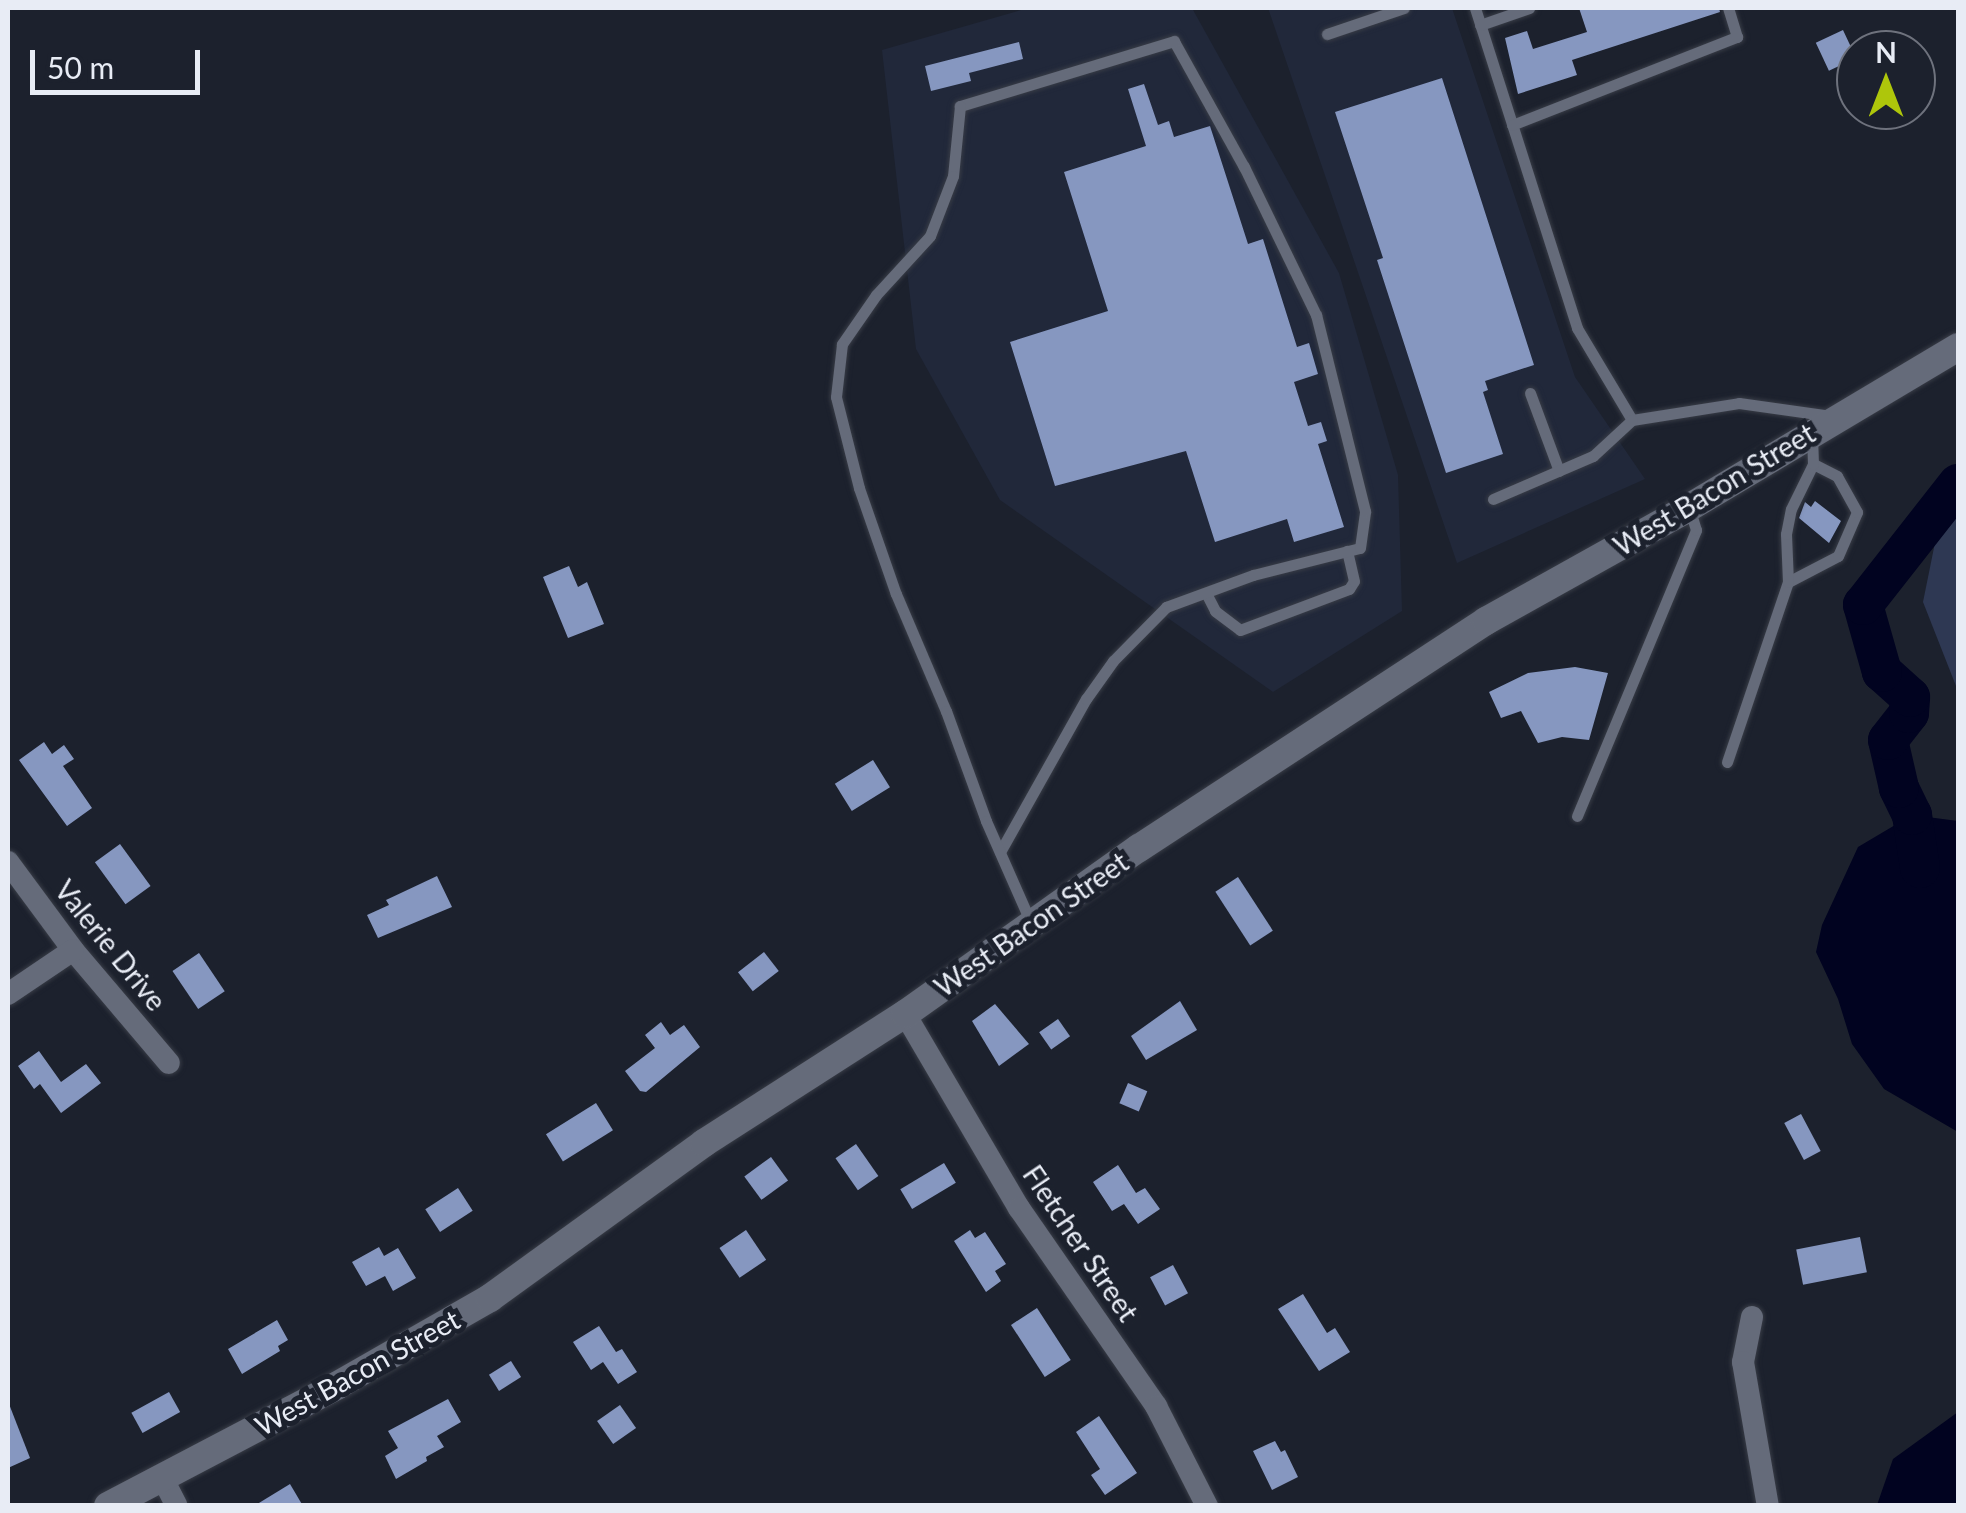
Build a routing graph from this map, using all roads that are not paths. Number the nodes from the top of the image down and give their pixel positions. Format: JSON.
{"nodes":[{"id":1,"x":1403,"y":8,"type":"edge"},
{"id":2,"x":1474,"y":8,"type":"edge"},
{"id":3,"x":1528,"y":8,"type":"edge"},
{"id":4,"x":1728,"y":8,"type":"edge"},
{"id":5,"x":1480,"y":25,"type":"junction"},
{"id":6,"x":1326,"y":34,"type":"dead end"},
{"id":7,"x":1512,"y":125,"type":"junction"},
{"id":8,"x":1958,"y":347,"type":"edge"},
{"id":9,"x":1530,"y":393,"type":"dead end"},
{"id":10,"x":1632,"y":420,"type":"junction"},
{"id":11,"x":1824,"y":424,"type":"junction"},
{"id":12,"x":1813,"y":464,"type":"junction"},
{"id":13,"x":1559,"y":471,"type":"junction"},
{"id":14,"x":1493,"y":499,"type":"dead end"},
{"id":15,"x":1689,"y":508,"type":"junction"},
{"id":16,"x":1347,"y":551,"type":"junction"},
{"id":17,"x":1788,"y":582,"type":"junction"},
{"id":18,"x":1206,"y":593,"type":"junction"},
{"id":19,"x":1727,"y":762,"type":"dead end"},
{"id":20,"x":1578,"y":816,"type":"dead end"},
{"id":21,"x":1000,"y":852,"type":"junction"},
{"id":22,"x":8,"y":862,"type":"edge"},
{"id":23,"x":1031,"y":923,"type":"junction"},
{"id":24,"x":73,"y":950,"type":"junction"},
{"id":25,"x":8,"y":994,"type":"edge"},
{"id":26,"x":905,"y":1014,"type":"junction"},
{"id":27,"x":168,"y":1063,"type":"dead end"},
{"id":28,"x":1752,"y":1317,"type":"dead end"},
{"id":29,"x":163,"y":1479,"type":"junction"},
{"id":30,"x":108,"y":1506,"type":"edge"},
{"id":31,"x":178,"y":1506,"type":"edge"},
{"id":32,"x":1207,"y":1506,"type":"edge"},
{"id":33,"x":1768,"y":1506,"type":"edge"}],
"edges":[{"from":1,"to":6,"type":"lane"},
{"from":2,"to":5,"type":"lane"},
{"from":3,"to":5,"type":"lane"},
{"from":4,"to":7,"type":"lane"},
{"from":5,"to":7,"type":"lane"},
{"from":7,"to":10,"type":"lane"},
{"from":8,"to":11,"type":"street","name":"West Bacon Street"},
{"from":9,"to":13,"type":"lane"},
{"from":10,"to":11,"type":"lane"},
{"from":10,"to":13,"type":"lane"},
{"from":11,"to":12,"type":"lane"},
{"from":11,"to":15,"type":"street","name":"West Bacon Street"},
{"from":12,"to":17,"type":"lane"},
{"from":12,"to":17,"type":"lane"},
{"from":13,"to":14,"type":"lane"},
{"from":15,"to":20,"type":"lane"},
{"from":15,"to":23,"type":"street","name":"West Bacon Street"},
{"from":16,"to":18,"type":"lane"},
{"from":16,"to":18,"type":"lane"},
{"from":16,"to":21,"type":"lane"},
{"from":17,"to":19,"type":"lane"},
{"from":18,"to":21,"type":"lane"},
{"from":21,"to":23,"type":"lane"},
{"from":22,"to":24,"type":"street","name":"Valerie Drive"},
{"from":23,"to":26,"type":"street","name":"West Bacon Street"},
{"from":24,"to":25,"type":"street"},
{"from":24,"to":27,"type":"street","name":"Valerie Drive"},
{"from":26,"to":29,"type":"street","name":"West Bacon Street"},
{"from":26,"to":32,"type":"street","name":"Fletcher Street"},
{"from":28,"to":33,"type":"street"},
{"from":29,"to":30,"type":"street","name":"West Bacon Street"},
{"from":29,"to":31,"type":"street"}]}
